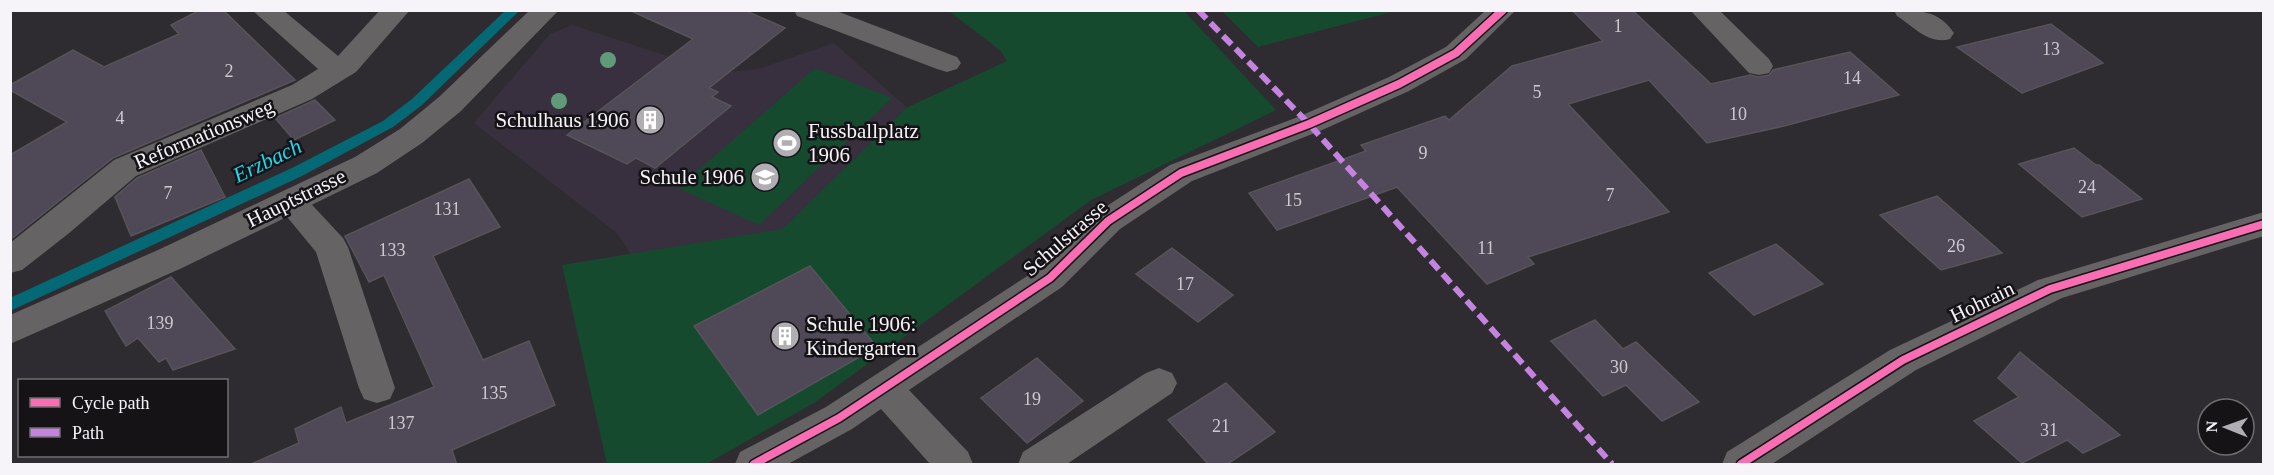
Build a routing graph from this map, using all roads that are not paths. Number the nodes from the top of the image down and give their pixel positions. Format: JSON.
{"nodes":[{"id":1,"x":265,"y":10,"type":"edge"},
{"id":2,"x":397,"y":10,"type":"edge"},
{"id":3,"x":546,"y":10,"type":"edge"},
{"id":4,"x":807,"y":10,"type":"edge"},
{"id":5,"x":1503,"y":10,"type":"edge"},
{"id":6,"x":1703,"y":10,"type":"edge"},
{"id":7,"x":1907,"y":10,"type":"edge"},
{"id":8,"x":1940,"y":33,"type":"dead end"},
{"id":9,"x":947,"y":63,"type":"dead end"},
{"id":10,"x":1759,"y":66,"type":"dead end"},
{"id":11,"x":337,"y":70,"type":"junction"},
{"id":12,"x":290,"y":201,"type":"junction"},
{"id":13,"x":2264,"y":224,"type":"edge"},
{"id":14,"x":10,"y":261,"type":"edge"},
{"id":15,"x":10,"y":330,"type":"edge"},
{"id":16,"x":1160,"y":383,"type":"dead end"},
{"id":17,"x":377,"y":388,"type":"dead end"},
{"id":18,"x":885,"y":388,"type":"junction"},
{"id":19,"x":754,"y":465,"type":"edge"},
{"id":20,"x":954,"y":465,"type":"edge"},
{"id":21,"x":1037,"y":465,"type":"edge"},
{"id":22,"x":1741,"y":465,"type":"edge"}],
"edges":[{"from":1,"to":11,"type":"street"},
{"from":2,"to":11,"type":"street","name":"Reformationsweg"},
{"from":3,"to":12,"type":"main road","name":"Hauptstrasse"},
{"from":4,"to":9,"type":"street"},
{"from":5,"to":18,"type":"street","name":"Schulstrasse"},
{"from":6,"to":10,"type":"street"},
{"from":7,"to":8,"type":"street"},
{"from":11,"to":14,"type":"street","name":"Reformationsweg"},
{"from":12,"to":15,"type":"main road","name":"Hauptstrasse"},
{"from":12,"to":17,"type":"street"},
{"from":13,"to":22,"type":"street","name":"Hohrain"},
{"from":16,"to":21,"type":"street"},
{"from":18,"to":19,"type":"street","name":"Schulstrasse"},
{"from":18,"to":20,"type":"street"}]}
